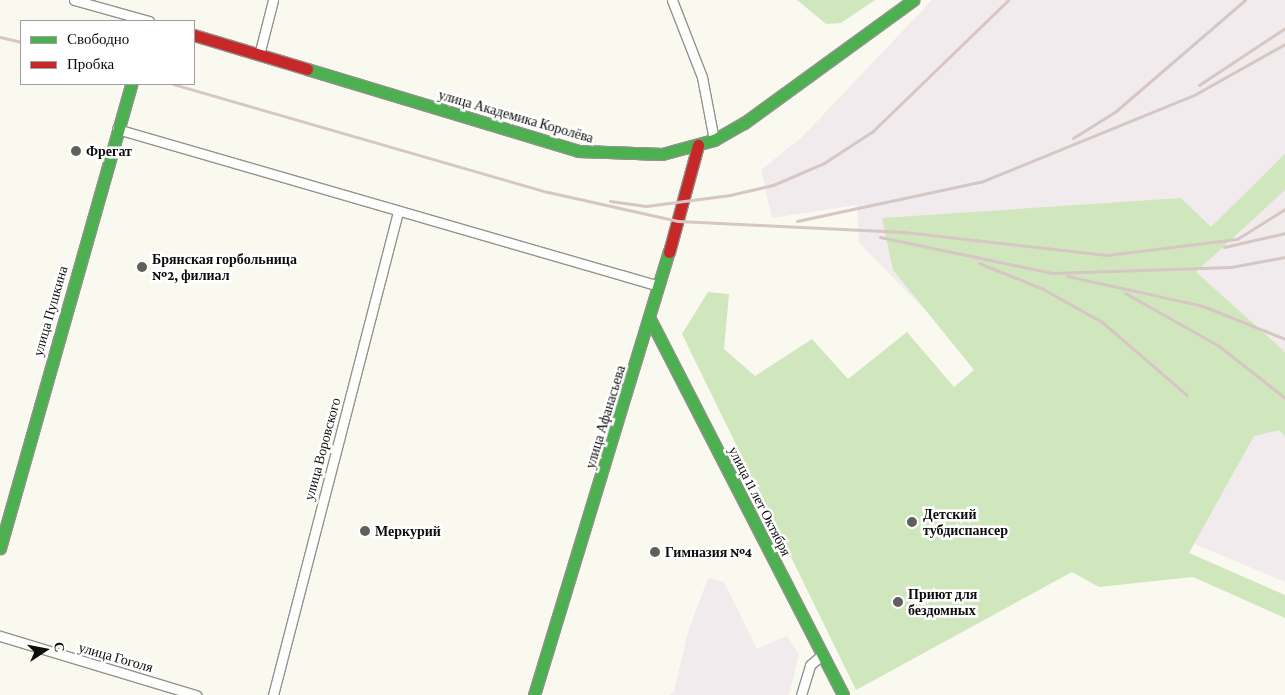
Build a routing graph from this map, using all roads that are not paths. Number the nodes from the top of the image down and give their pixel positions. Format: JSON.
{"nodes":[{"id":1,"x":74,"y":0,"type":"edge"},
{"id":2,"x":274,"y":0,"type":"edge"},
{"id":3,"x":672,"y":0,"type":"edge"},
{"id":4,"x":913,"y":0,"type":"edge"},
{"id":5,"x":131,"y":18,"type":"edge"},
{"id":6,"x":195,"y":35,"type":"edge"},
{"id":7,"x":258,"y":55,"type":"junction"},
{"id":8,"x":130,"y":85,"type":"edge"},
{"id":9,"x":117,"y":129,"type":"junction"},
{"id":10,"x":714,"y":140,"type":"junction"},
{"id":11,"x":698,"y":145,"type":"junction"},
{"id":12,"x":398,"y":211,"type":"junction"},
{"id":13,"x":659,"y":286,"type":"junction"},
{"id":14,"x":651,"y":321,"type":"junction"},
{"id":15,"x":0,"y":548,"type":"edge"},
{"id":16,"x":0,"y":636,"type":"edge"},
{"id":17,"x":822,"y":655,"type":"junction"},
{"id":18,"x":196,"y":695,"type":"edge"},
{"id":19,"x":273,"y":695,"type":"edge"},
{"id":20,"x":534,"y":695,"type":"edge"},
{"id":21,"x":801,"y":695,"type":"edge"},
{"id":22,"x":843,"y":695,"type":"edge"}],
"edges":[{"from":1,"to":5,"type":"street"},
{"from":2,"to":7,"type":"street"},
{"from":3,"to":10,"type":"street"},
{"from":4,"to":10,"type":"main road","name":"улица Академика Королёва"},
{"from":6,"to":7,"type":"main road","name":"улица Академика Королёва"},
{"from":7,"to":11,"type":"main road","name":"улица Академика Королёва"},
{"from":8,"to":9,"type":"main road","name":"улица Пушкина"},
{"from":9,"to":12,"type":"street"},
{"from":9,"to":15,"type":"main road","name":"улица Пушкина"},
{"from":10,"to":11,"type":"main road","name":"улица Академика Королёва"},
{"from":11,"to":13,"type":"main road","name":"улица Афанасьева"},
{"from":12,"to":13,"type":"street"},
{"from":12,"to":19,"type":"street","name":"улица Воровского"},
{"from":13,"to":14,"type":"main road","name":"улица Афанасьева"},
{"from":14,"to":17,"type":"main road","name":"улица 11 лет Октября"},
{"from":14,"to":20,"type":"main road","name":"улица Афанасьева"},
{"from":16,"to":18,"type":"street","name":"улица Гоголя"},
{"from":17,"to":21,"type":"street"},
{"from":17,"to":22,"type":"main road","name":"улица 11 лет Октября"}]}
